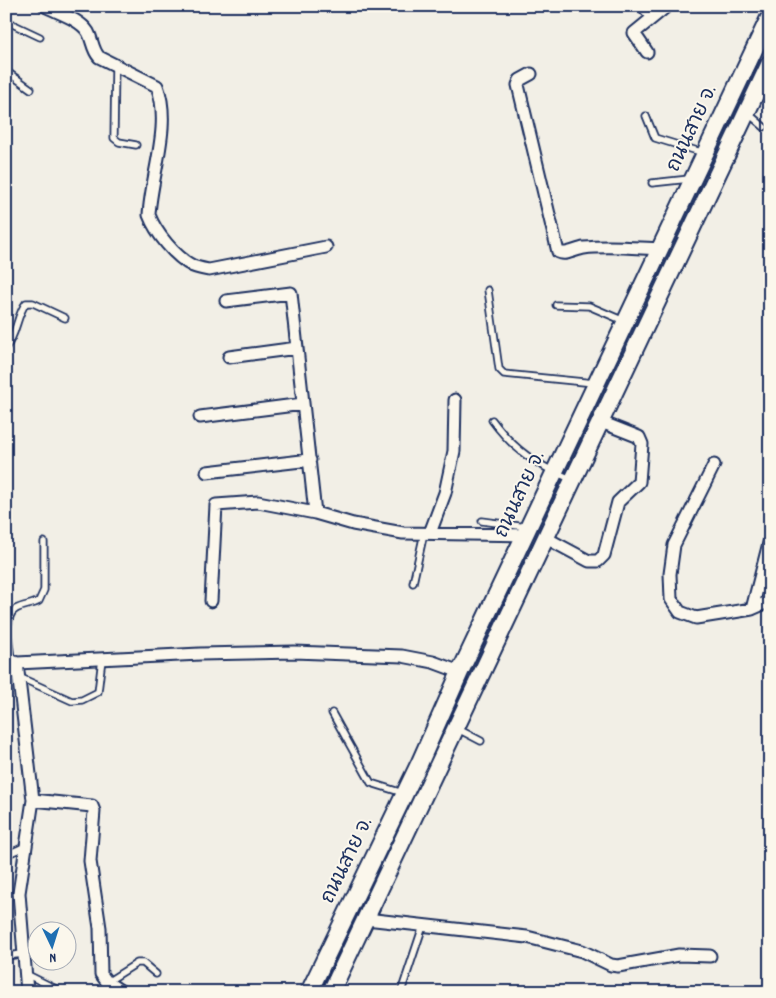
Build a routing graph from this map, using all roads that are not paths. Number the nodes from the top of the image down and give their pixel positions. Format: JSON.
{"nodes":[{"id":1,"x":45,"y":6,"type":"edge"},
{"id":2,"x":643,"y":6,"type":"edge"},
{"id":3,"x":667,"y":6,"type":"edge"},
{"id":4,"x":770,"y":16,"type":"edge"},
{"id":5,"x":652,"y":17,"type":"junction"},
{"id":6,"x":6,"y":21,"type":"edge"},
{"id":7,"x":40,"y":37,"type":"dead end"},
{"id":8,"x":647,"y":52,"type":"dead end"},
{"id":9,"x":770,"y":63,"type":"edge"},
{"id":10,"x":114,"y":65,"type":"junction"},
{"id":11,"x":6,"y":71,"type":"edge"},
{"id":12,"x":531,"y":74,"type":"dead end"},
{"id":13,"x":30,"y":89,"type":"dead end"},
{"id":14,"x":746,"y":112,"type":"junction"},
{"id":15,"x":646,"y":116,"type":"dead end"},
{"id":16,"x":764,"y":127,"type":"dead end"},
{"id":17,"x":136,"y":145,"type":"dead end"},
{"id":18,"x":705,"y":154,"type":"junction"},
{"id":19,"x":693,"y":179,"type":"junction"},
{"id":20,"x":652,"y":182,"type":"dead end"},
{"id":21,"x":326,"y":247,"type":"dead end"},
{"id":22,"x":660,"y":249,"type":"junction"},
{"id":23,"x":488,"y":290,"type":"dead end"},
{"id":24,"x":226,"y":300,"type":"dead end"},
{"id":25,"x":556,"y":305,"type":"dead end"},
{"id":26,"x":65,"y":318,"type":"dead end"},
{"id":27,"x":626,"y":322,"type":"junction"},
{"id":28,"x":6,"y":347,"type":"edge"},
{"id":29,"x":297,"y":348,"type":"junction"},
{"id":30,"x":230,"y":356,"type":"dead end"},
{"id":31,"x":597,"y":384,"type":"junction"},
{"id":32,"x":455,"y":400,"type":"dead end"},
{"id":33,"x":303,"y":404,"type":"junction"},
{"id":34,"x":200,"y":417,"type":"dead end"},
{"id":35,"x":492,"y":420,"type":"dead end"},
{"id":36,"x":601,"y":422,"type":"junction"},
{"id":37,"x":310,"y":460,"type":"junction"},
{"id":38,"x":714,"y":465,"type":"dead end"},
{"id":39,"x":207,"y":472,"type":"dead end"},
{"id":40,"x":555,"y":473,"type":"junction"},
{"id":41,"x":573,"y":480,"type":"junction"},
{"id":42,"x":315,"y":513,"type":"junction"},
{"id":43,"x":482,"y":521,"type":"dead end"},
{"id":44,"x":528,"y":531,"type":"junction"},
{"id":45,"x":427,"y":533,"type":"junction"},
{"id":46,"x":546,"y":538,"type":"junction"},
{"id":47,"x":770,"y":539,"type":"edge"},
{"id":48,"x":44,"y":542,"type":"dead end"},
{"id":49,"x":413,"y":583,"type":"dead end"},
{"id":50,"x":211,"y":601,"type":"dead end"},
{"id":51,"x":770,"y":601,"type":"edge"},
{"id":52,"x":752,"y":609,"type":"junction"},
{"id":53,"x":102,"y":659,"type":"junction"},
{"id":54,"x":12,"y":660,"type":"edge"},
{"id":55,"x":460,"y":672,"type":"junction"},
{"id":56,"x":19,"y":677,"type":"junction"},
{"id":57,"x":332,"y":713,"type":"dead end"},
{"id":58,"x":456,"y":728,"type":"junction"},
{"id":59,"x":481,"y":740,"type":"dead end"},
{"id":60,"x":405,"y":793,"type":"junction"},
{"id":61,"x":33,"y":800,"type":"junction"},
{"id":62,"x":26,"y":846,"type":"junction"},
{"id":63,"x":6,"y":855,"type":"edge"},
{"id":64,"x":366,"y":919,"type":"junction"},
{"id":65,"x":423,"y":926,"type":"junction"},
{"id":66,"x":24,"y":954,"type":"junction"},
{"id":67,"x":6,"y":956,"type":"edge"},
{"id":68,"x":710,"y":956,"type":"dead end"},
{"id":69,"x":26,"y":974,"type":"junction"},
{"id":70,"x":156,"y":974,"type":"dead end"},
{"id":71,"x":107,"y":982,"type":"junction"},
{"id":72,"x":56,"y":989,"type":"dead end"},
{"id":73,"x":27,"y":992,"type":"edge"},
{"id":74,"x":122,"y":992,"type":"edge"},
{"id":75,"x":309,"y":992,"type":"edge"},
{"id":76,"x":331,"y":992,"type":"edge"},
{"id":77,"x":401,"y":992,"type":"edge"}],
"edges":[{"from":1,"to":10,"type":"street"},
{"from":2,"to":5,"type":"street"},
{"from":3,"to":5,"type":"street"},
{"from":4,"to":18,"type":"main road","name":"ถนนสาย จ."},
{"from":5,"to":8,"type":"street"},
{"from":6,"to":7,"type":"lane"},
{"from":9,"to":14,"type":"main road","name":"ถนนสาย จ."},
{"from":10,"to":17,"type":"lane"},
{"from":10,"to":21,"type":"street"},
{"from":11,"to":13,"type":"lane"},
{"from":12,"to":22,"type":"street"},
{"from":14,"to":16,"type":"lane"},
{"from":14,"to":36,"type":"main road","name":"ถนนสาย จ."},
{"from":15,"to":18,"type":"lane"},
{"from":18,"to":19,"type":"main road","name":"ถนนสาย จ."},
{"from":19,"to":20,"type":"lane"},
{"from":19,"to":22,"type":"main road","name":"ถนนสาย จ."},
{"from":22,"to":27,"type":"main road","name":"ถนนสาย จ."},
{"from":23,"to":31,"type":"lane"},
{"from":24,"to":29,"type":"street"},
{"from":25,"to":27,"type":"lane"},
{"from":26,"to":28,"type":"lane"},
{"from":27,"to":31,"type":"main road","name":"ถนนสาย จ."},
{"from":29,"to":30,"type":"street"},
{"from":29,"to":33,"type":"street"},
{"from":31,"to":40,"type":"main road","name":"ถนนสาย จ."},
{"from":32,"to":45,"type":"street"},
{"from":33,"to":34,"type":"street"},
{"from":33,"to":37,"type":"street"},
{"from":35,"to":40,"type":"lane"},
{"from":36,"to":41,"type":"main road","name":"ถนนสาย จ."},
{"from":36,"to":46,"type":"street"},
{"from":37,"to":39,"type":"street"},
{"from":37,"to":42,"type":"street"},
{"from":38,"to":52,"type":"street"},
{"from":40,"to":41,"type":"lane"},
{"from":40,"to":44,"type":"main road","name":"ถนนสาย จ."},
{"from":41,"to":46,"type":"main road","name":"ถนนสาย จ."},
{"from":42,"to":45,"type":"street"},
{"from":42,"to":50,"type":"street"},
{"from":43,"to":44,"type":"lane"},
{"from":44,"to":45,"type":"street"},
{"from":44,"to":55,"type":"main road","name":"ถนนสาย จ."},
{"from":45,"to":49,"type":"lane"},
{"from":46,"to":58,"type":"main road","name":"ถนนสาย จ."},
{"from":47,"to":52,"type":"street"},
{"from":48,"to":54,"type":"lane"},
{"from":51,"to":52,"type":"street"},
{"from":53,"to":54,"type":"street"},
{"from":53,"to":55,"type":"street"},
{"from":53,"to":56,"type":"lane"},
{"from":54,"to":56,"type":"street"},
{"from":55,"to":60,"type":"main road","name":"ถนนสาย จ."},
{"from":56,"to":61,"type":"street"},
{"from":57,"to":60,"type":"lane"},
{"from":58,"to":59,"type":"lane"},
{"from":58,"to":64,"type":"main road","name":"ถนนสาย จ."},
{"from":60,"to":75,"type":"main road","name":"ถนนสาย จ."},
{"from":61,"to":62,"type":"street"},
{"from":61,"to":71,"type":"street"},
{"from":62,"to":63,"type":"lane"},
{"from":62,"to":66,"type":"street"},
{"from":64,"to":65,"type":"street"},
{"from":64,"to":76,"type":"main road","name":"ถนนสาย จ."},
{"from":65,"to":68,"type":"street"},
{"from":65,"to":77,"type":"lane"},
{"from":66,"to":67,"type":"lane"},
{"from":66,"to":69,"type":"street"},
{"from":69,"to":72,"type":"lane"},
{"from":69,"to":73,"type":"street"},
{"from":70,"to":71,"type":"lane"},
{"from":71,"to":74,"type":"street"}]}
